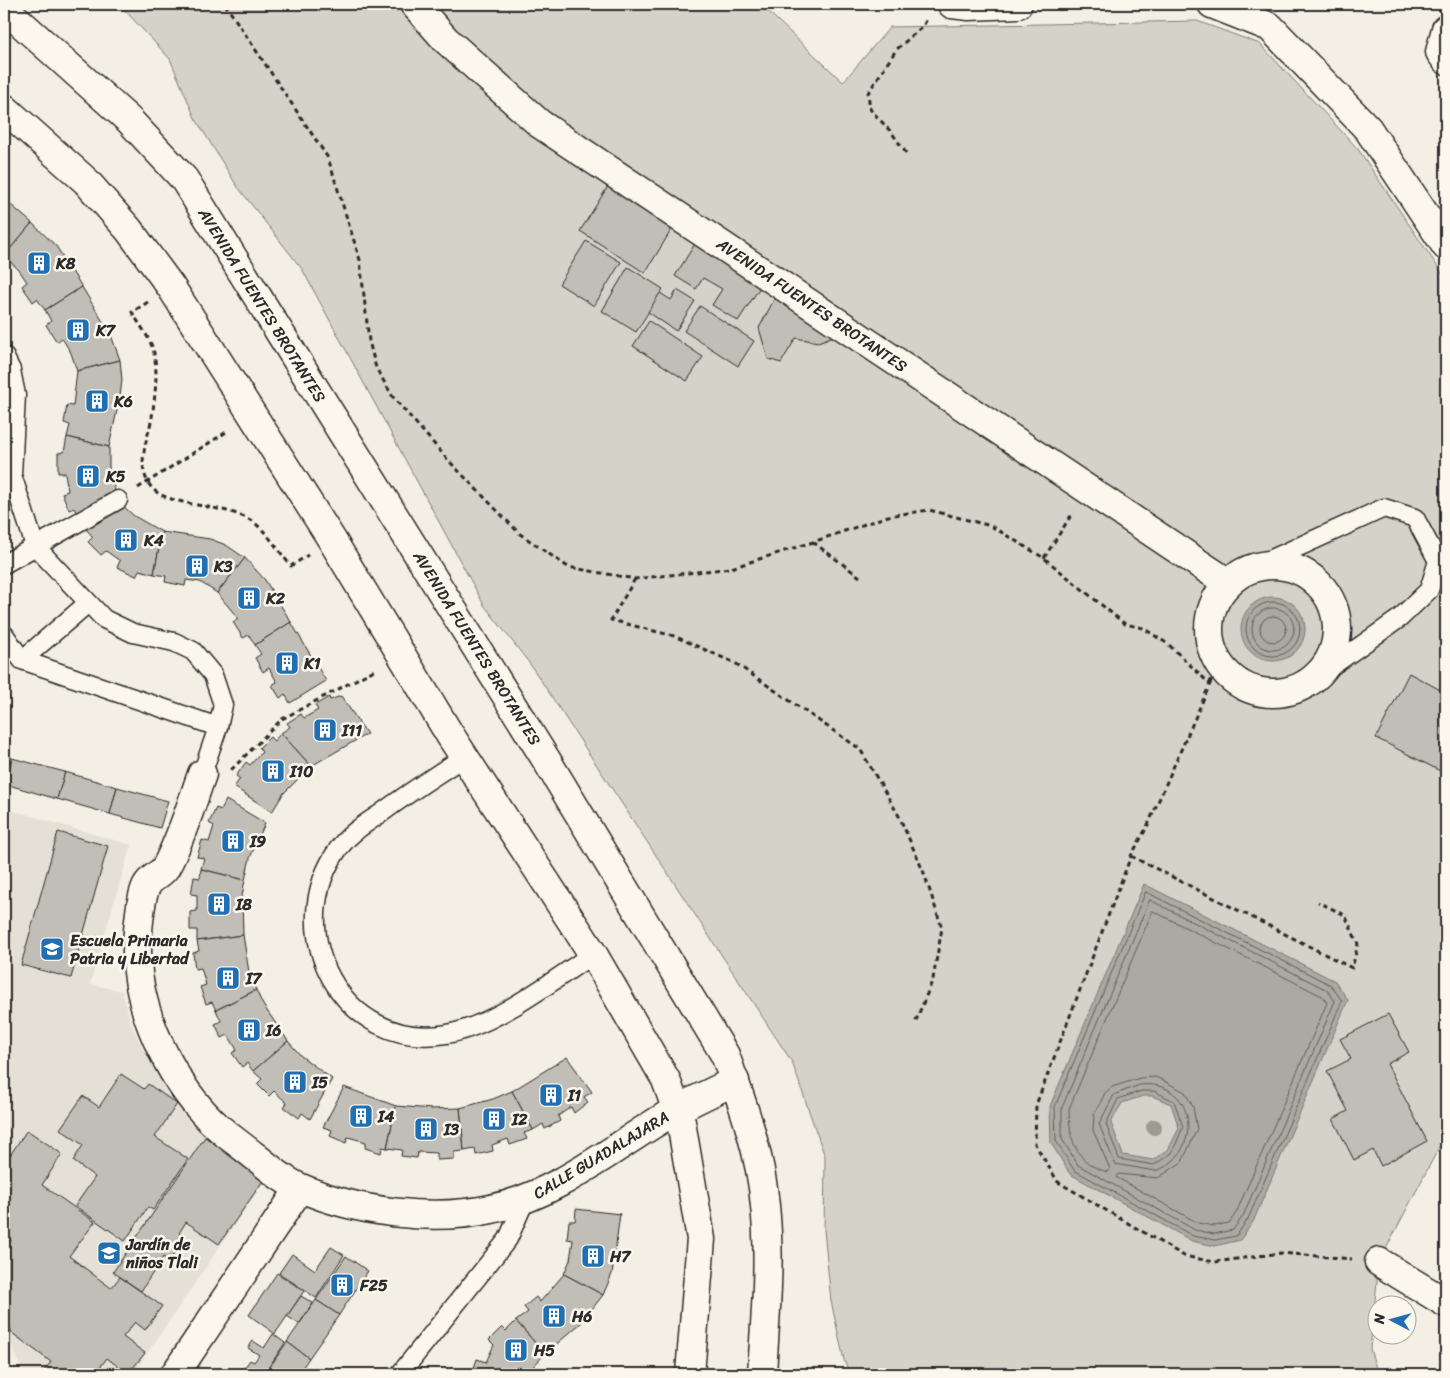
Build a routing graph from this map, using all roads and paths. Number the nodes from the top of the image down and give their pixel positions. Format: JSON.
{"nodes":[{"id":1,"x":225,"y":4,"type":"edge"},
{"id":2,"x":414,"y":4,"type":"edge"},
{"id":3,"x":1018,"y":4,"type":"edge"},
{"id":4,"x":1212,"y":4,"type":"edge"},
{"id":5,"x":942,"y":7,"type":"edge"},
{"id":6,"x":4,"y":10,"type":"edge"},
{"id":7,"x":1446,"y":29,"type":"edge"},
{"id":8,"x":1446,"y":60,"type":"edge"},
{"id":9,"x":4,"y":108,"type":"edge"},
{"id":10,"x":906,"y":153,"type":"dead end"},
{"id":11,"x":1446,"y":246,"type":"edge"},
{"id":12,"x":171,"y":287,"type":"junction"},
{"id":13,"x":4,"y":356,"type":"edge"},
{"id":14,"x":253,"y":415,"type":"junction"},
{"id":15,"x":148,"y":483,"type":"junction"},
{"id":16,"x":1086,"y":491,"type":"junction"},
{"id":17,"x":118,"y":500,"type":"joint"},
{"id":18,"x":332,"y":540,"type":"junction"},
{"id":19,"x":813,"y":542,"type":"junction"},
{"id":20,"x":35,"y":546,"type":"junction"},
{"id":21,"x":1044,"y":558,"type":"junction"},
{"id":22,"x":4,"y":564,"type":"edge"},
{"id":23,"x":1239,"y":576,"type":"junction"},
{"id":24,"x":860,"y":577,"type":"dead end"},
{"id":25,"x":634,"y":579,"type":"junction"},
{"id":26,"x":88,"y":604,"type":"junction"},
{"id":27,"x":4,"y":634,"type":"edge"},
{"id":28,"x":401,"y":656,"type":"junction"},
{"id":29,"x":1216,"y":657,"type":"junction"},
{"id":30,"x":22,"y":660,"type":"junction"},
{"id":31,"x":1210,"y":684,"type":"junction"},
{"id":32,"x":1302,"y":686,"type":"junction"},
{"id":33,"x":218,"y":727,"type":"junction"},
{"id":34,"x":464,"y":757,"type":"junction"},
{"id":35,"x":228,"y":772,"type":"dead end"},
{"id":36,"x":202,"y":774,"type":"joint"},
{"id":37,"x":1131,"y":856,"type":"junction"},
{"id":38,"x":1318,"y":902,"type":"dead end"},
{"id":39,"x":593,"y":954,"type":"junction"},
{"id":40,"x":915,"y":1023,"type":"dead end"},
{"id":41,"x":735,"y":1081,"type":"junction"},
{"id":42,"x":678,"y":1110,"type":"junction"},
{"id":43,"x":300,"y":1188,"type":"junction"},
{"id":44,"x":525,"y":1200,"type":"junction"},
{"id":45,"x":1379,"y":1262,"type":"joint"},
{"id":46,"x":1446,"y":1303,"type":"edge"},
{"id":47,"x":174,"y":1374,"type":"edge"},
{"id":48,"x":400,"y":1374,"type":"edge"},
{"id":49,"x":690,"y":1374,"type":"edge"},
{"id":50,"x":762,"y":1374,"type":"edge"}],
"edges":[{"from":1,"to":25,"type":"path"},
{"from":2,"to":16,"type":"street","name":"AVENIDA FUENTES BROTANTES"},
{"from":3,"to":5,"type":"street"},
{"from":4,"to":11,"type":"street"},
{"from":5,"to":10,"type":"path"},
{"from":6,"to":41,"type":"street","name":"AVENIDA FUENTES BROTANTES"},
{"from":7,"to":8,"type":"street"},
{"from":9,"to":12,"type":"street"},
{"from":12,"to":14,"type":"street"},
{"from":12,"to":15,"type":"path"},
{"from":13,"to":20,"type":"lane"},
{"from":14,"to":15,"type":"path"},
{"from":14,"to":18,"type":"street"},
{"from":15,"to":17,"type":"path"},
{"from":15,"to":18,"type":"path"},
{"from":16,"to":21,"type":"path"},
{"from":16,"to":23,"type":"street","name":"AVENIDA FUENTES BROTANTES"},
{"from":17,"to":20,"type":"lane"},
{"from":18,"to":28,"type":"street"},
{"from":19,"to":21,"type":"path"},
{"from":19,"to":24,"type":"path"},
{"from":19,"to":25,"type":"path"},
{"from":20,"to":22,"type":"lane"},
{"from":20,"to":26,"type":"lane"},
{"from":21,"to":31,"type":"path"},
{"from":23,"to":29,"type":"street"},
{"from":23,"to":32,"type":"street"},
{"from":23,"to":32,"type":"lane"},
{"from":25,"to":40,"type":"path"},
{"from":26,"to":30,"type":"lane"},
{"from":26,"to":33,"type":"lane"},
{"from":27,"to":30,"type":"lane"},
{"from":28,"to":34,"type":"street"},
{"from":28,"to":35,"type":"path"},
{"from":29,"to":31,"type":"path"},
{"from":29,"to":32,"type":"street"},
{"from":30,"to":33,"type":"lane"},
{"from":31,"to":37,"type":"path"},
{"from":33,"to":36,"type":"lane"},
{"from":34,"to":39,"type":"street"},
{"from":34,"to":39,"type":"lane"},
{"from":36,"to":43,"type":"street","name":"CALLE GUADALAJARA"},
{"from":37,"to":38,"type":"path"},
{"from":37,"to":45,"type":"path"},
{"from":39,"to":42,"type":"street"},
{"from":41,"to":42,"type":"street","name":"CALLE GUADALAJARA"},
{"from":41,"to":50,"type":"street","name":"AVENIDA FUENTES BROTANTES"},
{"from":42,"to":44,"type":"street","name":"CALLE GUADALAJARA"},
{"from":42,"to":49,"type":"street"},
{"from":43,"to":44,"type":"street","name":"CALLE GUADALAJARA"},
{"from":43,"to":47,"type":"street"},
{"from":44,"to":48,"type":"lane"},
{"from":45,"to":46,"type":"street"}]}
